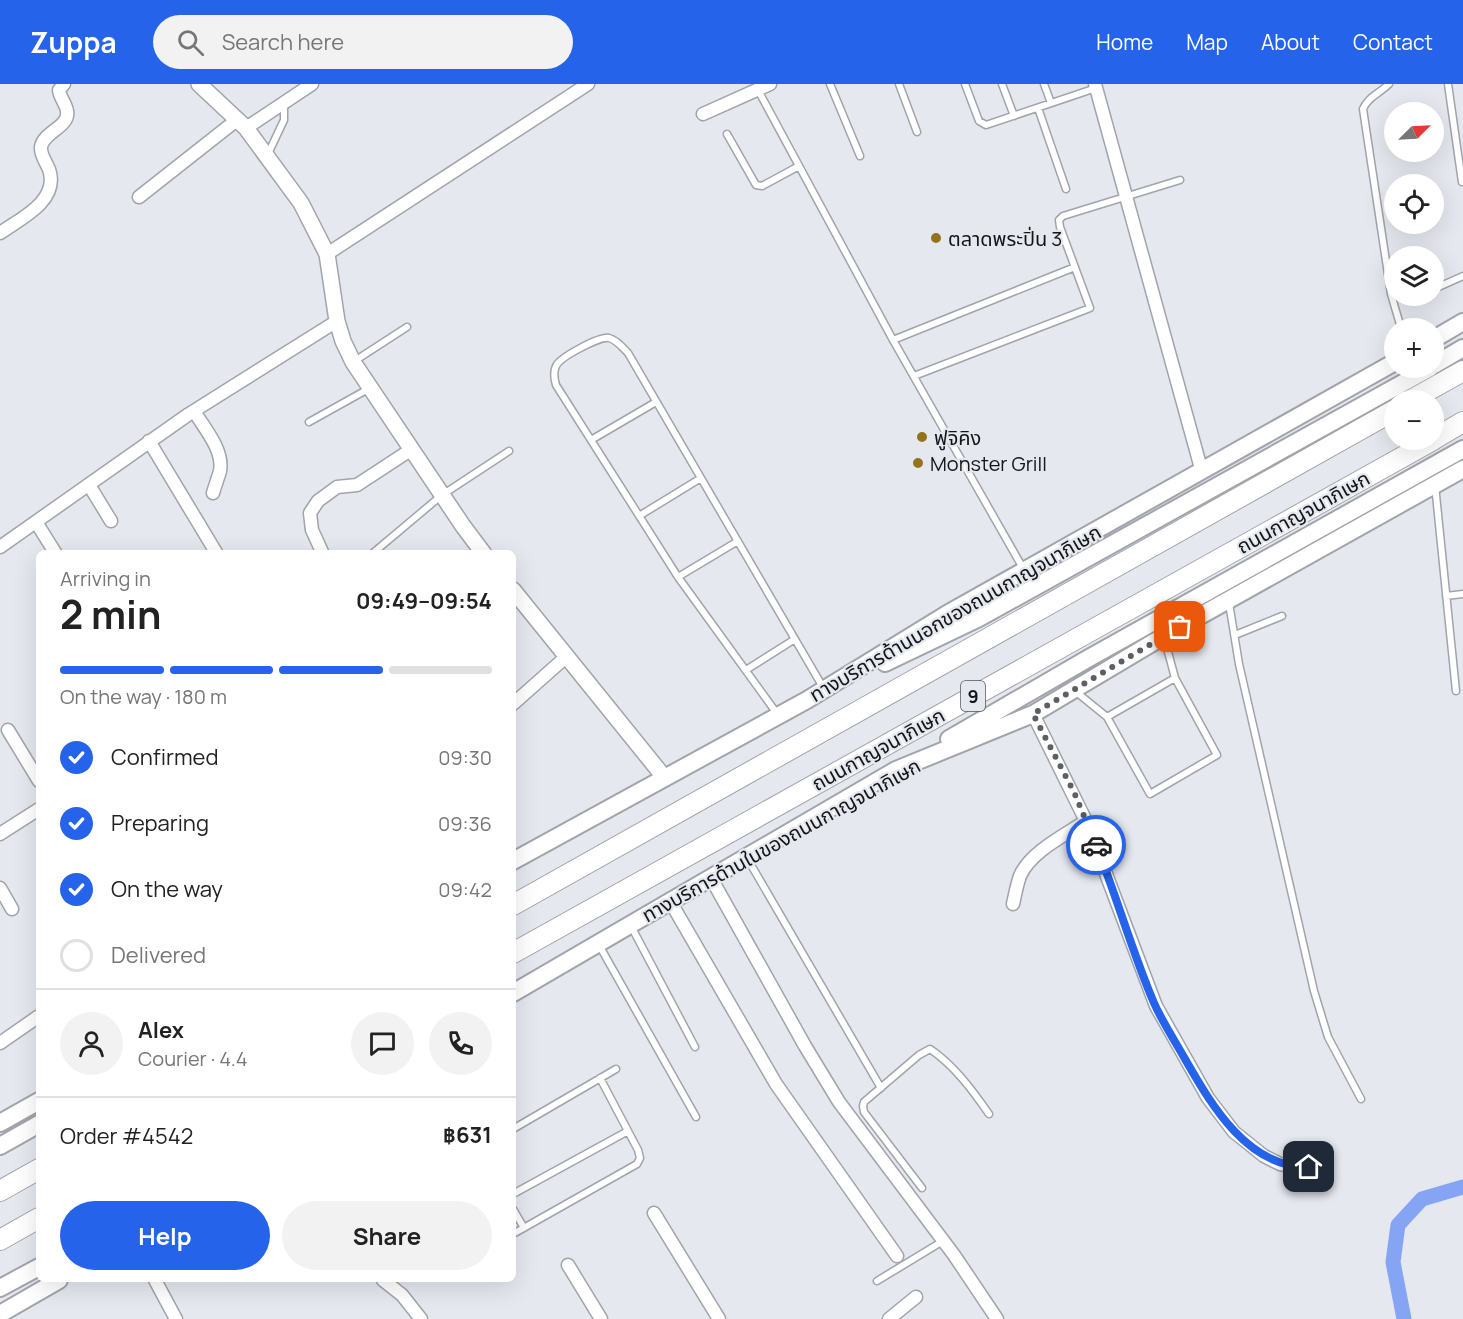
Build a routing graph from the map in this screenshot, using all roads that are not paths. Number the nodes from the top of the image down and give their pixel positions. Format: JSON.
{"nodes":[{"id":1,"x":64,"y":84,"type":"edge"},
{"id":2,"x":199,"y":84,"type":"edge"},
{"id":3,"x":312,"y":84,"type":"edge"},
{"id":4,"x":588,"y":84,"type":"edge"},
{"id":5,"x":770,"y":84,"type":"edge"},
{"id":6,"x":830,"y":84,"type":"edge"},
{"id":7,"x":898,"y":84,"type":"edge"},
{"id":8,"x":965,"y":84,"type":"edge"},
{"id":9,"x":1002,"y":84,"type":"edge"},
{"id":10,"x":1044,"y":84,"type":"edge"},
{"id":11,"x":1389,"y":84,"type":"edge"},
{"id":12,"x":1448,"y":84,"type":"edge"},
{"id":13,"x":1096,"y":86,"type":"edge"},
{"id":14,"x":758,"y":90,"type":"junction"},
{"id":15,"x":1051,"y":103,"type":"junction"},
{"id":16,"x":284,"y":104,"type":"junction"},
{"id":17,"x":1038,"y":108,"type":"junction"},
{"id":18,"x":703,"y":114,"type":"dead end"},
{"id":19,"x":1014,"y":116,"type":"junction"},
{"id":20,"x":242,"y":124,"type":"junction"},
{"id":21,"x":916,"y":132,"type":"dead end"},
{"id":22,"x":727,"y":134,"type":"dead end"},
{"id":23,"x":267,"y":156,"type":"junction"},
{"id":24,"x":860,"y":156,"type":"dead end"},
{"id":25,"x":799,"y":166,"type":"junction"},
{"id":26,"x":1180,"y":180,"type":"dead end"},
{"id":27,"x":1462,"y":182,"type":"edge"},
{"id":28,"x":1066,"y":189,"type":"dead end"},
{"id":29,"x":1126,"y":195,"type":"junction"},
{"id":30,"x":139,"y":197,"type":"dead end"},
{"id":31,"x":0,"y":233,"type":"edge"},
{"id":32,"x":1385,"y":246,"type":"edge"},
{"id":33,"x":327,"y":254,"type":"junction"},
{"id":34,"x":1075,"y":267,"type":"junction"},
{"id":35,"x":1463,"y":276,"type":"edge"},
{"id":36,"x":1444,"y":285,"type":"edge"},
{"id":37,"x":337,"y":321,"type":"junction"},
{"id":38,"x":1463,"y":322,"type":"edge"},
{"id":39,"x":407,"y":327,"type":"dead end"},
{"id":40,"x":1444,"y":333,"type":"edge"},
{"id":41,"x":893,"y":340,"type":"junction"},
{"id":42,"x":1463,"y":348,"type":"edge"},
{"id":43,"x":1444,"y":359,"type":"edge"},
{"id":44,"x":353,"y":362,"type":"junction"},
{"id":45,"x":1384,"y":368,"type":"edge"},
{"id":46,"x":1463,"y":371,"type":"edge"},
{"id":47,"x":914,"y":376,"type":"junction"},
{"id":48,"x":1412,"y":378,"type":"edge"},
{"id":49,"x":370,"y":388,"type":"junction"},
{"id":50,"x":1429,"y":390,"type":"edge"},
{"id":51,"x":656,"y":402,"type":"junction"},
{"id":52,"x":194,"y":411,"type":"junction"},
{"id":53,"x":1384,"y":416,"type":"edge"},
{"id":54,"x":309,"y":422,"type":"dead end"},
{"id":55,"x":1463,"y":422,"type":"edge"},
{"id":56,"x":1444,"y":433,"type":"edge"},
{"id":57,"x":591,"y":440,"type":"junction"},
{"id":58,"x":149,"y":441,"type":"junction"},
{"id":59,"x":412,"y":449,"type":"junction"},
{"id":60,"x":1463,"y":449,"type":"edge"},
{"id":61,"x":1413,"y":450,"type":"edge"},
{"id":62,"x":509,"y":451,"type":"dead end"},
{"id":63,"x":1463,"y":469,"type":"edge"},
{"id":64,"x":1202,"y":472,"type":"junction"},
{"id":65,"x":701,"y":478,"type":"junction"},
{"id":66,"x":1435,"y":484,"type":"junction"},
{"id":67,"x":89,"y":485,"type":"junction"},
{"id":68,"x":213,"y":493,"type":"dead end"},
{"id":69,"x":442,"y":495,"type":"junction"},
{"id":70,"x":639,"y":516,"type":"junction"},
{"id":71,"x":111,"y":521,"type":"dead end"},
{"id":72,"x":36,"y":522,"type":"junction"},
{"id":73,"x":738,"y":541,"type":"junction"},
{"id":74,"x":0,"y":547,"type":"edge"},
{"id":75,"x":54,"y":550,"type":"edge"},
{"id":76,"x":216,"y":550,"type":"edge"},
{"id":77,"x":321,"y":550,"type":"edge"},
{"id":78,"x":376,"y":550,"type":"edge"},
{"id":79,"x":477,"y":550,"type":"edge"},
{"id":80,"x":1024,"y":571,"type":"junction"},
{"id":81,"x":678,"y":577,"type":"junction"},
{"id":82,"x":516,"y":594,"type":"edge"},
{"id":83,"x":1463,"y":594,"type":"edge"},
{"id":84,"x":1446,"y":596,"type":"junction"},
{"id":85,"x":1229,"y":600,"type":"junction"},
{"id":86,"x":1282,"y":616,"type":"dead end"},
{"id":87,"x":1235,"y":635,"type":"junction"},
{"id":88,"x":1164,"y":636,"type":"junction"},
{"id":89,"x":795,"y":639,"type":"junction"},
{"id":90,"x":567,"y":656,"type":"junction"},
{"id":91,"x":746,"y":670,"type":"junction"},
{"id":92,"x":1175,"y":678,"type":"junction"},
{"id":93,"x":825,"y":689,"type":"junction"},
{"id":94,"x":1073,"y":690,"type":"junction"},
{"id":95,"x":1456,"y":691,"type":"dead end"},
{"id":96,"x":807,"y":700,"type":"junction"},
{"id":97,"x":516,"y":701,"type":"edge"},
{"id":98,"x":1033,"y":714,"type":"junction"},
{"id":99,"x":778,"y":716,"type":"junction"},
{"id":100,"x":1107,"y":717,"type":"junction"},
{"id":101,"x":8,"y":730,"type":"dead end"},
{"id":102,"x":896,"y":770,"type":"junction"},
{"id":103,"x":36,"y":776,"type":"edge"},
{"id":104,"x":664,"y":777,"type":"junction"},
{"id":105,"x":36,"y":811,"type":"edge"},
{"id":106,"x":1086,"y":821,"type":"junction"},
{"id":107,"x":0,"y":834,"type":"edge"},
{"id":108,"x":747,"y":858,"type":"junction"},
{"id":109,"x":516,"y":859,"type":"edge"},
{"id":110,"x":711,"y":878,"type":"junction"},
{"id":111,"x":0,"y":888,"type":"edge"},
{"id":112,"x":670,"y":901,"type":"junction"},
{"id":113,"x":516,"y":903,"type":"edge"},
{"id":114,"x":1013,"y":904,"type":"dead end"},
{"id":115,"x":12,"y":909,"type":"dead end"},
{"id":116,"x":630,"y":924,"type":"junction"},
{"id":117,"x":598,"y":943,"type":"junction"},
{"id":118,"x":516,"y":951,"type":"edge"},
{"id":119,"x":516,"y":991,"type":"edge"},
{"id":120,"x":36,"y":1018,"type":"edge"},
{"id":121,"x":0,"y":1043,"type":"edge"},
{"id":122,"x":695,"y":1047,"type":"dead end"},
{"id":123,"x":616,"y":1069,"type":"dead end"},
{"id":124,"x":600,"y":1078,"type":"junction"},
{"id":125,"x":881,"y":1088,"type":"junction"},
{"id":126,"x":1361,"y":1099,"type":"dead end"},
{"id":127,"x":36,"y":1103,"type":"edge"},
{"id":128,"x":989,"y":1114,"type":"dead end"},
{"id":129,"x":696,"y":1117,"type":"dead end"},
{"id":130,"x":0,"y":1123,"type":"edge"},
{"id":131,"x":36,"y":1127,"type":"edge"},
{"id":132,"x":516,"y":1127,"type":"edge"},
{"id":133,"x":628,"y":1131,"type":"junction"},
{"id":134,"x":0,"y":1146,"type":"edge"},
{"id":135,"x":1321,"y":1167,"type":"dead end"},
{"id":136,"x":36,"y":1171,"type":"edge"},
{"id":137,"x":922,"y":1188,"type":"dead end"},
{"id":138,"x":0,"y":1191,"type":"edge"},
{"id":139,"x":516,"y":1192,"type":"edge"},
{"id":140,"x":654,"y":1213,"type":"dead end"},
{"id":141,"x":516,"y":1214,"type":"edge"},
{"id":142,"x":36,"y":1220,"type":"edge"},
{"id":143,"x":524,"y":1228,"type":"junction"},
{"id":144,"x":516,"y":1232,"type":"edge"},
{"id":145,"x":0,"y":1240,"type":"edge"},
{"id":146,"x":944,"y":1241,"type":"junction"},
{"id":147,"x":897,"y":1256,"type":"dead end"},
{"id":148,"x":568,"y":1265,"type":"dead end"},
{"id":149,"x":36,"y":1269,"type":"edge"},
{"id":150,"x":877,"y":1281,"type":"dead end"},
{"id":151,"x":56,"y":1282,"type":"edge"},
{"id":152,"x":156,"y":1282,"type":"edge"},
{"id":153,"x":385,"y":1282,"type":"edge"},
{"id":154,"x":399,"y":1282,"type":"edge"},
{"id":155,"x":0,"y":1288,"type":"edge"},
{"id":156,"x":402,"y":1294,"type":"junction"},
{"id":157,"x":916,"y":1297,"type":"dead end"},
{"id":158,"x":0,"y":1314,"type":"edge"},
{"id":159,"x":176,"y":1319,"type":"edge"},
{"id":160,"x":421,"y":1319,"type":"edge"},
{"id":161,"x":601,"y":1319,"type":"edge"},
{"id":162,"x":719,"y":1319,"type":"edge"},
{"id":163,"x":889,"y":1319,"type":"edge"},
{"id":164,"x":997,"y":1319,"type":"edge"}],
"edges":[{"from":1,"to":31,"type":"street"},
{"from":2,"to":20,"type":"street"},
{"from":3,"to":16,"type":"street"},
{"from":4,"to":33,"type":"street"},
{"from":5,"to":14,"type":"street"},
{"from":6,"to":24,"type":"lane"},
{"from":7,"to":21,"type":"lane"},
{"from":8,"to":19,"type":"lane"},
{"from":9,"to":19,"type":"lane"},
{"from":10,"to":15,"type":"lane"},
{"from":11,"to":32,"type":"lane"},
{"from":12,"to":27,"type":"lane"},
{"from":13,"to":15,"type":"lane"},
{"from":13,"to":29,"type":"street"},
{"from":14,"to":18,"type":"street"},
{"from":14,"to":25,"type":"lane"},
{"from":15,"to":17,"type":"lane"},
{"from":16,"to":20,"type":"street"},
{"from":16,"to":23,"type":"lane"},
{"from":17,"to":19,"type":"lane"},
{"from":17,"to":28,"type":"lane"},
{"from":20,"to":23,"type":"street"},
{"from":20,"to":30,"type":"street"},
{"from":22,"to":25,"type":"lane"},
{"from":23,"to":33,"type":"street"},
{"from":25,"to":41,"type":"lane"},
{"from":26,"to":29,"type":"lane"},
{"from":29,"to":34,"type":"lane"},
{"from":29,"to":64,"type":"street"},
{"from":33,"to":37,"type":"street"},
{"from":34,"to":41,"type":"lane"},
{"from":34,"to":47,"type":"lane"},
{"from":35,"to":36,"type":"lane"},
{"from":37,"to":44,"type":"street"},
{"from":37,"to":52,"type":"street"},
{"from":38,"to":40,"type":"main road"},
{"from":39,"to":44,"type":"lane"},
{"from":41,"to":47,"type":"lane"},
{"from":42,"to":43,"type":"main road"},
{"from":44,"to":49,"type":"street"},
{"from":45,"to":64,"type":"main road","name":"ทางบริการด้านนอกของถนนกาญจนาภิเษก"},
{"from":46,"to":50,"type":"highway"},
{"from":47,"to":80,"type":"lane"},
{"from":48,"to":96,"type":"main road"},
{"from":49,"to":54,"type":"lane"},
{"from":49,"to":59,"type":"street"},
{"from":51,"to":57,"type":"lane"},
{"from":51,"to":57,"type":"lane"},
{"from":51,"to":65,"type":"lane"},
{"from":52,"to":58,"type":"street"},
{"from":52,"to":68,"type":"street"},
{"from":53,"to":113,"type":"highway","number":"9"},
{"from":55,"to":56,"type":"highway","name":"ถนนกาญจนาภิเษก","number":"9"},
{"from":57,"to":70,"type":"lane"},
{"from":58,"to":67,"type":"street"},
{"from":58,"to":76,"type":"street"},
{"from":59,"to":69,"type":"street"},
{"from":59,"to":77,"type":"street"},
{"from":60,"to":102,"type":"main road"},
{"from":61,"to":118,"type":"highway","name":"ถนนกาญจนาภิเษก","number":"9"},
{"from":62,"to":69,"type":"lane"},
{"from":63,"to":66,"type":"main road","name":"ทางบริการด้านในของถนนกาญจนาภิเษก"},
{"from":64,"to":80,"type":"main road","name":"ทางบริการด้านนอกของถนนกาญจนาภิเษก"},
{"from":65,"to":70,"type":"lane"},
{"from":65,"to":73,"type":"lane"},
{"from":66,"to":84,"type":"lane"},
{"from":66,"to":85,"type":"main road","name":"ทางบริการด้านในของถนนกาญจนาภิเษก"},
{"from":67,"to":71,"type":"street"},
{"from":67,"to":72,"type":"street"},
{"from":69,"to":78,"type":"lane"},
{"from":69,"to":79,"type":"street"},
{"from":70,"to":81,"type":"lane"},
{"from":72,"to":74,"type":"street"},
{"from":72,"to":75,"type":"street"},
{"from":73,"to":81,"type":"lane"},
{"from":73,"to":89,"type":"lane"},
{"from":80,"to":93,"type":"main road","name":"ทางบริการด้านนอกของถนนกาญจนาภิเษก"},
{"from":81,"to":91,"type":"lane"},
{"from":82,"to":90,"type":"street"},
{"from":83,"to":84,"type":"lane"},
{"from":84,"to":95,"type":"lane"},
{"from":85,"to":87,"type":"lane"},
{"from":85,"to":88,"type":"main road","name":"ทางบริการด้านในของถนนกาญจนาภิเษก"},
{"from":86,"to":87,"type":"lane"},
{"from":87,"to":126,"type":"lane"},
{"from":88,"to":92,"type":"lane"},
{"from":88,"to":94,"type":"main road","name":"ทางบริการด้านในของถนนกาญจนาภิเษก"},
{"from":89,"to":91,"type":"lane"},
{"from":89,"to":93,"type":"lane"},
{"from":90,"to":97,"type":"street"},
{"from":90,"to":104,"type":"street"},
{"from":91,"to":99,"type":"lane"},
{"from":92,"to":100,"type":"lane"},
{"from":92,"to":100,"type":"lane"},
{"from":93,"to":96,"type":"main road","name":"ทางบริการด้านนอกของถนนกาญจนาภิเษก"},
{"from":94,"to":98,"type":"main road","name":"ทางบริการด้านในของถนนกาญจนาภิเษก"},
{"from":94,"to":100,"type":"lane"},
{"from":96,"to":99,"type":"main road","name":"ทางบริการด้านนอกของถนนกาญจนาภิเษก"},
{"from":98,"to":102,"type":"main road","name":"ทางบริการด้านในของถนนกาญจนาภิเษก"},
{"from":98,"to":106,"type":"street"},
{"from":99,"to":104,"type":"main road","name":"ทางบริการด้านนอกของถนนกาญจนาภิเษก"},
{"from":101,"to":103,"type":"street"},
{"from":102,"to":108,"type":"main road","name":"ทางบริการด้านในของถนนกาญจนาภิเษก"},
{"from":104,"to":109,"type":"main road","name":"ทางบริการด้านนอกของถนนกาญจนาภิเษก"},
{"from":105,"to":107,"type":"street"},
{"from":106,"to":114,"type":"street"},
{"from":106,"to":135,"type":"street"},
{"from":108,"to":110,"type":"main road","name":"ทางบริการด้านในของถนนกาญจนาภิเษก"},
{"from":108,"to":125,"type":"lane"},
{"from":110,"to":112,"type":"main road","name":"ทางบริการด้านในของถนนกาญจนาภิเษก"},
{"from":110,"to":146,"type":"street"},
{"from":111,"to":115,"type":"street"},
{"from":112,"to":116,"type":"main road","name":"ทางบริการด้านในของถนนกาญจนาภิเษก"},
{"from":112,"to":147,"type":"street"},
{"from":116,"to":117,"type":"main road","name":"ทางบริการด้านในของถนนกาญจนาภิเษก"},
{"from":116,"to":122,"type":"lane"},
{"from":117,"to":119,"type":"main road","name":"ทางบริการด้านในของถนนกาญจนาภิเษก"},
{"from":117,"to":129,"type":"lane"},
{"from":120,"to":121,"type":"street"},
{"from":123,"to":124,"type":"lane"},
{"from":124,"to":132,"type":"lane"},
{"from":124,"to":133,"type":"lane"},
{"from":125,"to":128,"type":"lane"},
{"from":125,"to":137,"type":"lane"},
{"from":127,"to":130,"type":"main road"},
{"from":131,"to":134,"type":"main road"},
{"from":133,"to":139,"type":"lane"},
{"from":133,"to":143,"type":"lane"},
{"from":136,"to":138,"type":"highway"},
{"from":140,"to":162,"type":"street"},
{"from":141,"to":143,"type":"lane"},
{"from":142,"to":145,"type":"highway"},
{"from":143,"to":144,"type":"lane"},
{"from":146,"to":150,"type":"lane"},
{"from":146,"to":164,"type":"street"},
{"from":148,"to":161,"type":"street"},
{"from":149,"to":155,"type":"main road"},
{"from":151,"to":158,"type":"main road"},
{"from":152,"to":159,"type":"street"},
{"from":153,"to":156,"type":"street"},
{"from":154,"to":156,"type":"street"},
{"from":156,"to":160,"type":"street"},
{"from":157,"to":163,"type":"street"}]}
